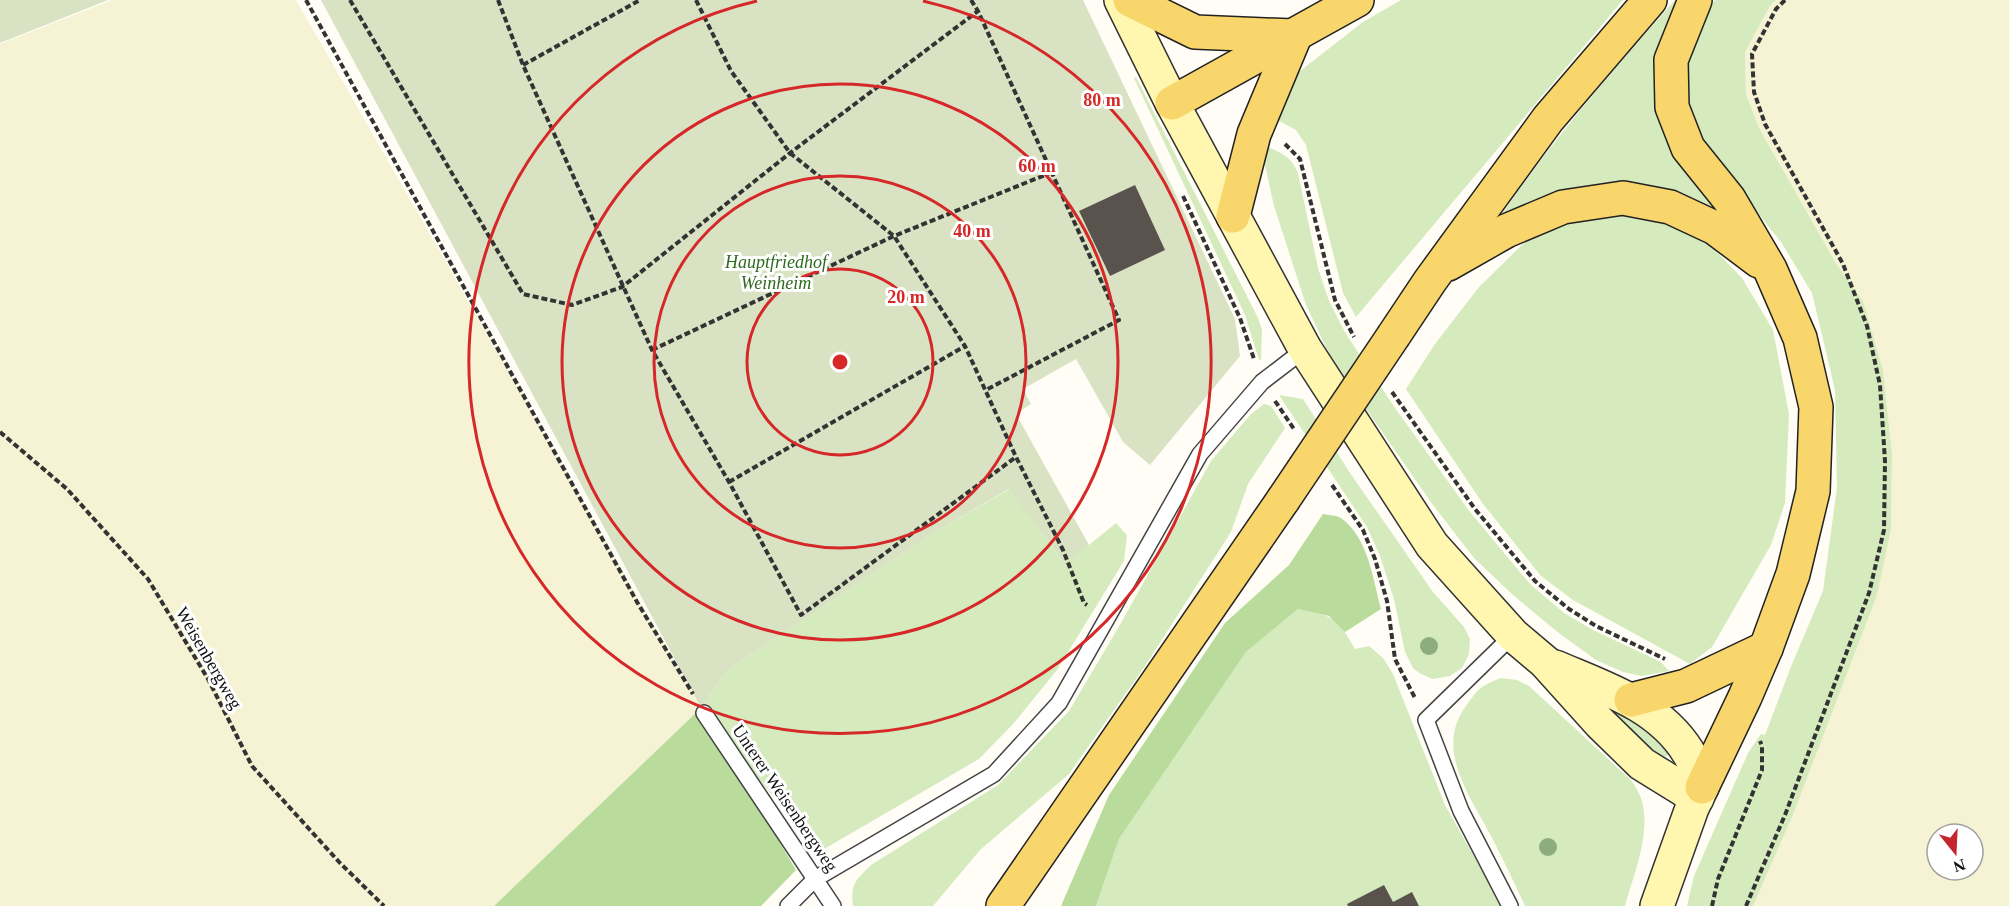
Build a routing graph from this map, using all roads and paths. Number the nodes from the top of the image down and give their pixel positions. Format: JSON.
{"nodes":[{"id":1,"x":306,"y":0,"type":"edge"},
{"id":2,"x":350,"y":0,"type":"edge"},
{"id":3,"x":498,"y":0,"type":"edge"},
{"id":4,"x":640,"y":0,"type":"edge"},
{"id":5,"x":702,"y":0,"type":"edge"},
{"id":6,"x":971,"y":0,"type":"edge"},
{"id":7,"x":1121,"y":0,"type":"edge"},
{"id":8,"x":1130,"y":0,"type":"edge"},
{"id":9,"x":1357,"y":0,"type":"edge"},
{"id":10,"x":1650,"y":0,"type":"edge"},
{"id":11,"x":1695,"y":0,"type":"edge"},
{"id":12,"x":697,"y":2,"type":"edge"},
{"id":13,"x":978,"y":11,"type":"junction"},
{"id":14,"x":1295,"y":36,"type":"junction"},
{"id":15,"x":523,"y":65,"type":"junction"},
{"id":16,"x":1172,"y":103,"type":"junction"},
{"id":17,"x":1254,"y":134,"type":"junction"},
{"id":18,"x":790,"y":153,"type":"junction"},
{"id":19,"x":1050,"y":172,"type":"junction"},
{"id":20,"x":1233,"y":216,"type":"junction"},
{"id":21,"x":894,"y":236,"type":"junction"},
{"id":22,"x":1440,"y":268,"type":"junction"},
{"id":23,"x":1770,"y":269,"type":"junction"},
{"id":24,"x":622,"y":287,"type":"junction"},
{"id":25,"x":1357,"y":344,"type":"dead end"},
{"id":26,"x":965,"y":346,"type":"junction"},
{"id":27,"x":652,"y":350,"type":"junction"},
{"id":28,"x":1305,"y":350,"type":"junction"},
{"id":29,"x":1385,"y":382,"type":"dead end"},
{"id":30,"x":986,"y":390,"type":"dead end"},
{"id":31,"x":0,"y":432,"type":"edge"},
{"id":32,"x":1016,"y":457,"type":"junction"},
{"id":33,"x":729,"y":482,"type":"junction"},
{"id":34,"x":1106,"y":618,"type":"junction"},
{"id":35,"x":1513,"y":635,"type":"junction"},
{"id":36,"x":1766,"y":648,"type":"junction"},
{"id":37,"x":1545,"y":662,"type":"junction"},
{"id":38,"x":1686,"y":686,"type":"junction"},
{"id":39,"x":1631,"y":700,"type":"junction"},
{"id":40,"x":704,"y":712,"type":"joint"},
{"id":41,"x":1732,"y":724,"type":"junction"},
{"id":42,"x":1699,"y":792,"type":"junction"},
{"id":43,"x":815,"y":879,"type":"junction"},
{"id":44,"x":384,"y":906,"type":"edge"},
{"id":45,"x":788,"y":906,"type":"edge"},
{"id":46,"x":833,"y":906,"type":"edge"},
{"id":47,"x":1003,"y":906,"type":"edge"},
{"id":48,"x":1510,"y":906,"type":"edge"},
{"id":49,"x":1657,"y":906,"type":"edge"},
{"id":50,"x":1712,"y":906,"type":"edge"}],
"edges":[{"from":1,"to":40,"type":"path"},
{"from":2,"to":24,"type":"path"},
{"from":3,"to":15,"type":"path"},
{"from":4,"to":15,"type":"path"},
{"from":5,"to":12,"type":"path"},
{"from":6,"to":13,"type":"path"},
{"from":7,"to":16,"type":"main road"},
{"from":8,"to":14,"type":"main road"},
{"from":9,"to":14,"type":"main road"},
{"from":10,"to":22,"type":"main road"},
{"from":11,"to":23,"type":"main road"},
{"from":12,"to":18,"type":"path"},
{"from":13,"to":18,"type":"path"},
{"from":13,"to":19,"type":"path"},
{"from":14,"to":16,"type":"main road"},
{"from":14,"to":17,"type":"main road"},
{"from":15,"to":24,"type":"path"},
{"from":16,"to":20,"type":"main road"},
{"from":17,"to":20,"type":"main road"},
{"from":17,"to":25,"type":"path"},
{"from":18,"to":21,"type":"path"},
{"from":18,"to":24,"type":"path"},
{"from":19,"to":21,"type":"path"},
{"from":19,"to":30,"type":"path"},
{"from":20,"to":28,"type":"main road"},
{"from":21,"to":26,"type":"path"},
{"from":21,"to":27,"type":"path"},
{"from":22,"to":23,"type":"main road"},
{"from":22,"to":47,"type":"main road","bridge":true},
{"from":23,"to":36,"type":"main road"},
{"from":24,"to":27,"type":"path"},
{"from":26,"to":32,"type":"path"},
{"from":26,"to":33,"type":"path"},
{"from":27,"to":33,"type":"path"},
{"from":28,"to":34,"type":"lane"},
{"from":28,"to":35,"type":"main road"},
{"from":29,"to":38,"type":"path"},
{"from":31,"to":44,"type":"path","name":"Weisenbergweg"},
{"from":32,"to":33,"type":"path"},
{"from":32,"to":34,"type":"path"},
{"from":34,"to":43,"type":"lane"},
{"from":35,"to":37,"type":"main road"},
{"from":35,"to":48,"type":"lane"},
{"from":36,"to":38,"type":"main road"},
{"from":36,"to":41,"type":"main road"},
{"from":37,"to":39,"type":"main road"},
{"from":37,"to":42,"type":"main road"},
{"from":38,"to":39,"type":"main road"},
{"from":39,"to":42,"type":"main road"},
{"from":40,"to":43,"type":"lane","name":"Unterer Weisenbergweg"},
{"from":41,"to":42,"type":"main road"},
{"from":41,"to":50,"type":"path"},
{"from":42,"to":49,"type":"main road"},
{"from":43,"to":45,"type":"lane"},
{"from":43,"to":46,"type":"lane","name":"Unterer Weisenbergweg"}]}
